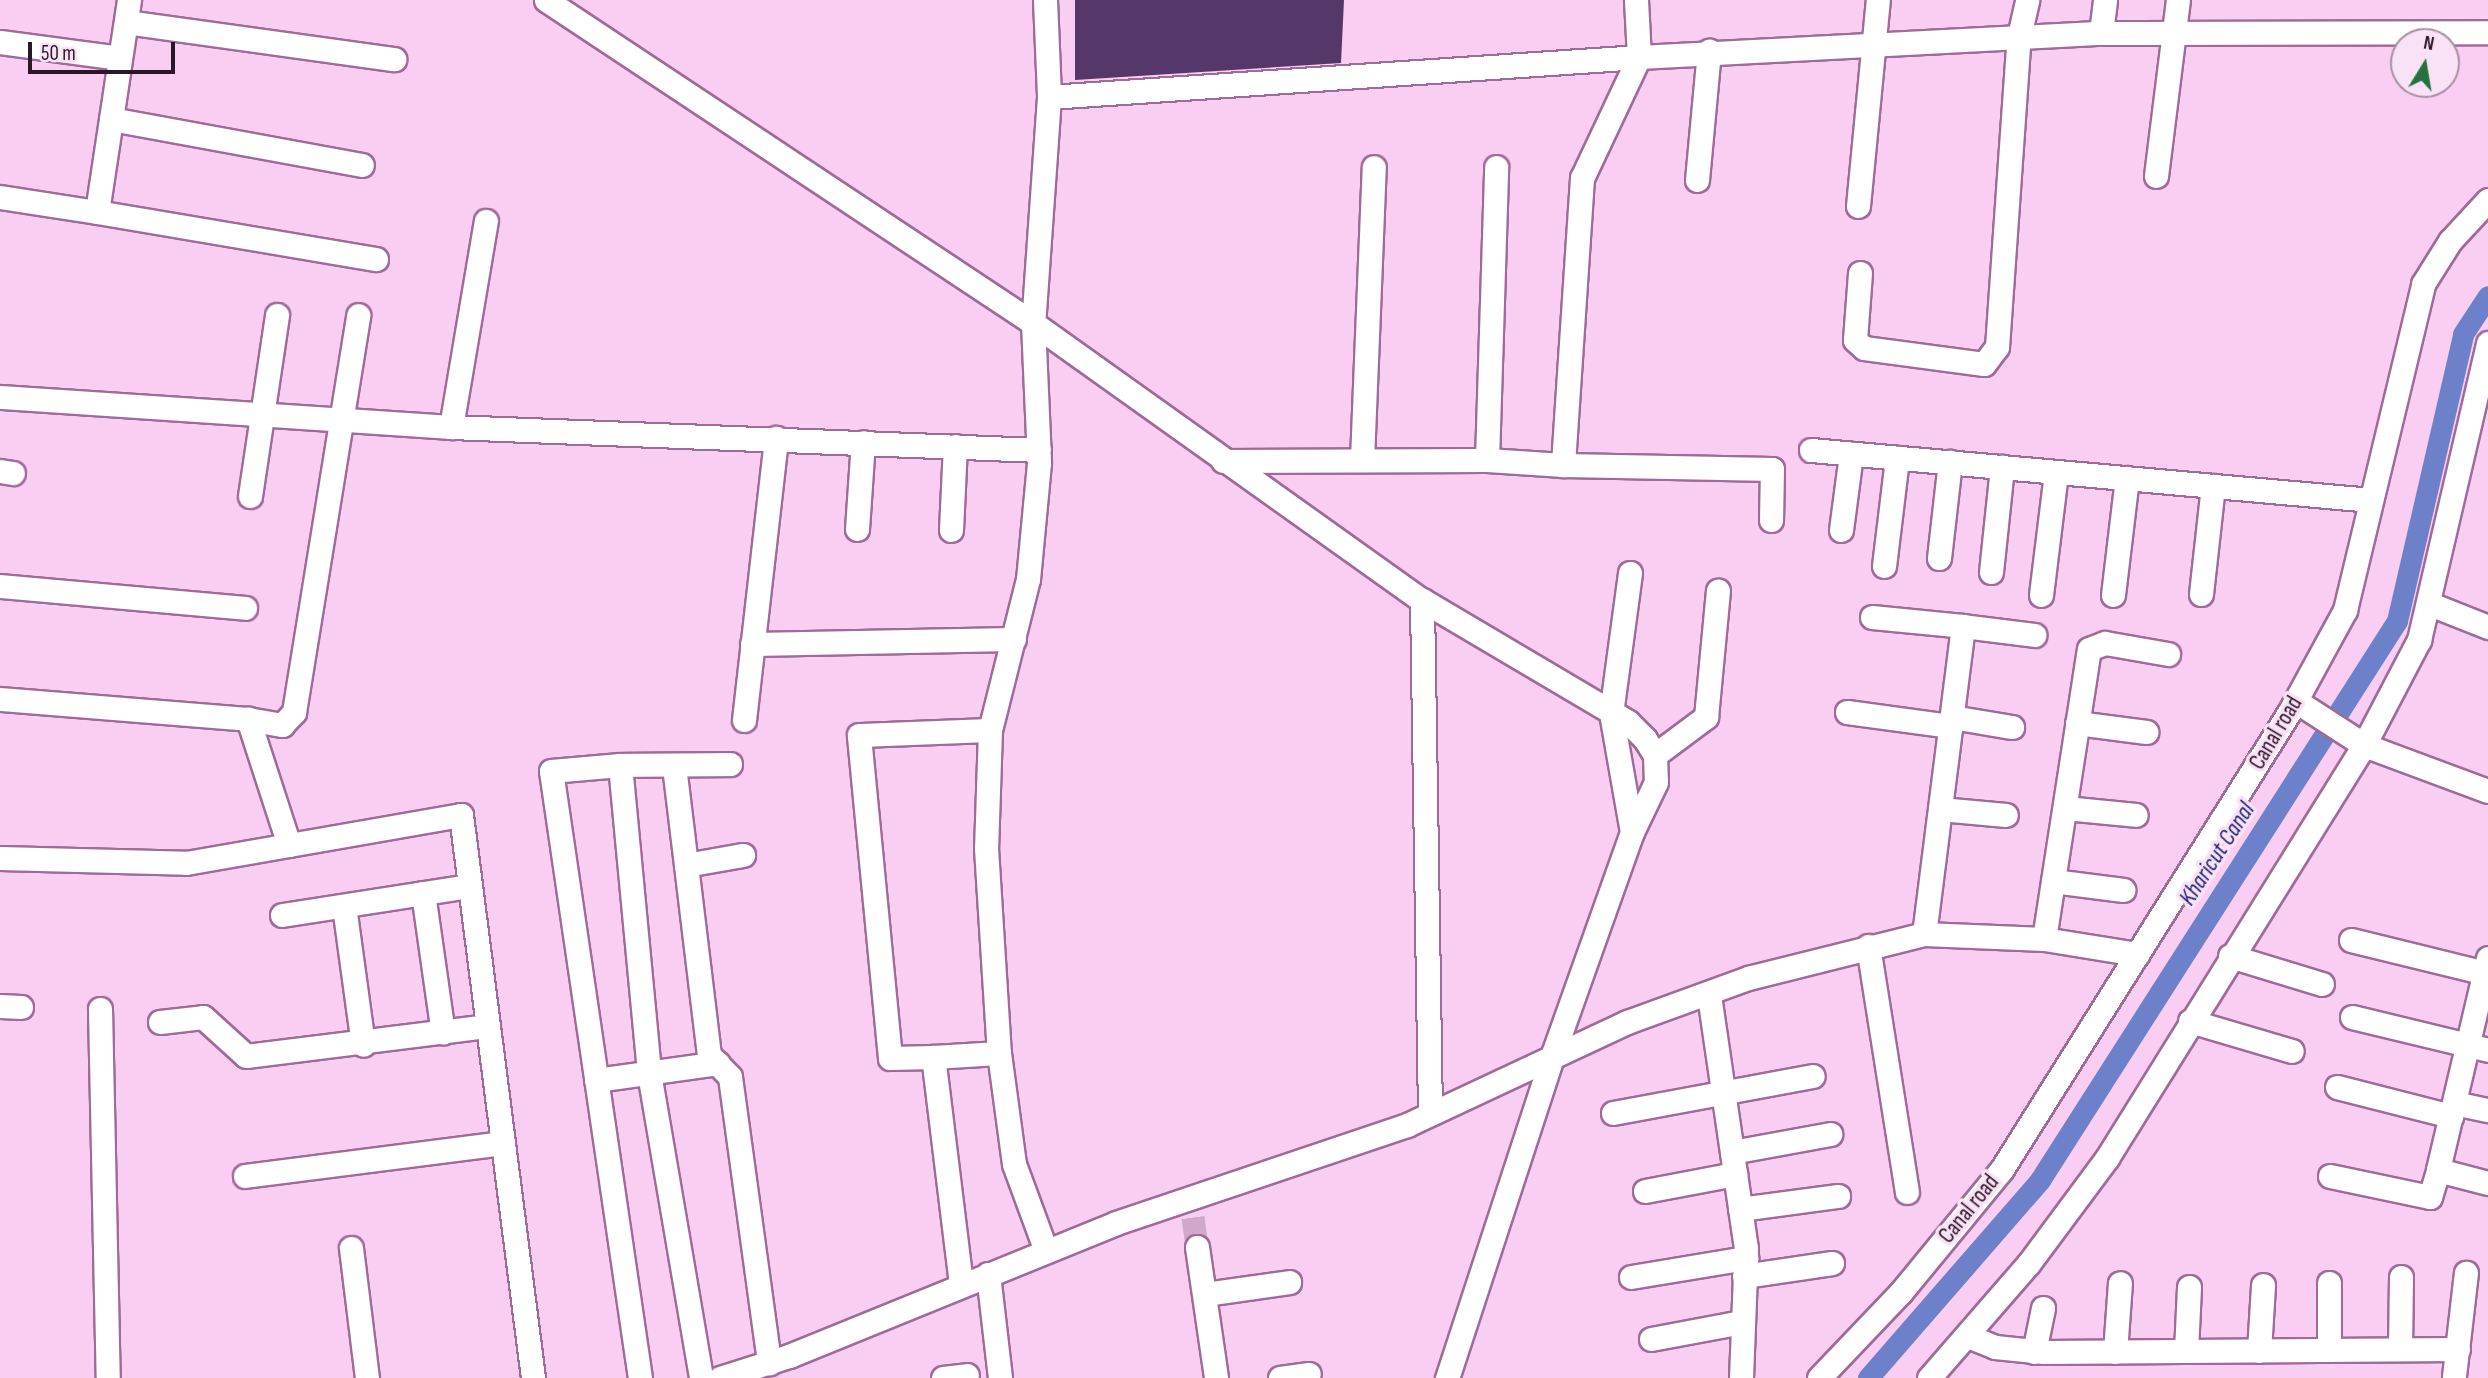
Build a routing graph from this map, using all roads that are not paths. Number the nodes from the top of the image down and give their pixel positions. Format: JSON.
{"nodes":[{"id":1,"x":545,"y":0,"type":"edge"},
{"id":2,"x":1045,"y":0,"type":"edge"},
{"id":3,"x":1636,"y":0,"type":"edge"},
{"id":4,"x":1878,"y":0,"type":"edge"},
{"id":5,"x":2027,"y":0,"type":"edge"},
{"id":6,"x":2105,"y":0,"type":"edge"},
{"id":7,"x":2178,"y":0,"type":"edge"},
{"id":8,"x":128,"y":11,"type":"edge"},
{"id":9,"x":2173,"y":32,"type":"junction"},
{"id":10,"x":2488,"y":32,"type":"edge"},
{"id":11,"x":2101,"y":33,"type":"junction"},
{"id":12,"x":2019,"y":36,"type":"junction"},
{"id":13,"x":0,"y":42,"type":"edge"},
{"id":14,"x":1871,"y":44,"type":"junction"},
{"id":15,"x":1709,"y":51,"type":"junction"},
{"id":16,"x":1639,"y":57,"type":"junction"},
{"id":17,"x":120,"y":58,"type":"junction"},
{"id":18,"x":394,"y":59,"type":"dead end"},
{"id":19,"x":1049,"y":97,"type":"junction"},
{"id":20,"x":111,"y":119,"type":"junction"},
{"id":21,"x":362,"y":165,"type":"dead end"},
{"id":22,"x":1374,"y":167,"type":"dead end"},
{"id":23,"x":1496,"y":167,"type":"dead end"},
{"id":24,"x":2156,"y":176,"type":"dead end"},
{"id":25,"x":1697,"y":180,"type":"dead end"},
{"id":26,"x":0,"y":197,"type":"edge"},
{"id":27,"x":2488,"y":200,"type":"edge"},
{"id":28,"x":1858,"y":206,"type":"dead end"},
{"id":29,"x":97,"y":212,"type":"junction"},
{"id":30,"x":486,"y":221,"type":"dead end"},
{"id":31,"x":376,"y":259,"type":"dead end"},
{"id":32,"x":1860,"y":273,"type":"dead end"},
{"id":33,"x":277,"y":315,"type":"dead end"},
{"id":34,"x":358,"y":315,"type":"dead end"},
{"id":35,"x":1034,"y":324,"type":"junction"},
{"id":36,"x":2488,"y":343,"type":"edge"},
{"id":37,"x":0,"y":397,"type":"edge"},
{"id":38,"x":263,"y":413,"type":"junction"},
{"id":39,"x":341,"y":419,"type":"junction"},
{"id":40,"x":451,"y":427,"type":"junction"},
{"id":41,"x":776,"y":438,"type":"junction"},
{"id":42,"x":863,"y":442,"type":"junction"},
{"id":43,"x":955,"y":446,"type":"junction"},
{"id":44,"x":1039,"y":450,"type":"junction"},
{"id":45,"x":1811,"y":450,"type":"dead end"},
{"id":46,"x":1851,"y":454,"type":"junction"},
{"id":47,"x":1897,"y":458,"type":"junction"},
{"id":48,"x":1362,"y":460,"type":"junction"},
{"id":49,"x":1486,"y":460,"type":"junction"},
{"id":50,"x":1223,"y":461,"type":"junction"},
{"id":51,"x":1950,"y":462,"type":"junction"},
{"id":52,"x":1563,"y":465,"type":"junction"},
{"id":53,"x":2002,"y":467,"type":"junction"},
{"id":54,"x":2056,"y":472,"type":"junction"},
{"id":55,"x":2127,"y":478,"type":"junction"},
{"id":56,"x":2213,"y":486,"type":"junction"},
{"id":57,"x":250,"y":496,"type":"dead end"},
{"id":58,"x":2371,"y":500,"type":"junction"},
{"id":59,"x":1772,"y":520,"type":"dead end"},
{"id":60,"x":856,"y":529,"type":"dead end"},
{"id":61,"x":951,"y":530,"type":"dead end"},
{"id":62,"x":1841,"y":530,"type":"dead end"},
{"id":63,"x":1938,"y":558,"type":"dead end"},
{"id":64,"x":1884,"y":566,"type":"dead end"},
{"id":65,"x":1991,"y":572,"type":"dead end"},
{"id":66,"x":1630,"y":573,"type":"dead end"},
{"id":67,"x":0,"y":586,"type":"edge"},
{"id":68,"x":1718,"y":591,"type":"dead end"},
{"id":69,"x":2202,"y":594,"type":"dead end"},
{"id":70,"x":2041,"y":595,"type":"dead end"},
{"id":71,"x":2113,"y":595,"type":"dead end"},
{"id":72,"x":1422,"y":600,"type":"junction"},
{"id":73,"x":2430,"y":604,"type":"junction"},
{"id":74,"x":245,"y":608,"type":"dead end"},
{"id":75,"x":1872,"y":617,"type":"dead end"},
{"id":76,"x":1963,"y":626,"type":"junction"},
{"id":77,"x":2488,"y":627,"type":"edge"},
{"id":78,"x":2034,"y":635,"type":"dead end"},
{"id":79,"x":1014,"y":639,"type":"junction"},
{"id":80,"x":752,"y":644,"type":"junction"},
{"id":81,"x":2168,"y":654,"type":"dead end"},
{"id":82,"x":0,"y":699,"type":"edge"},
{"id":83,"x":2302,"y":705,"type":"junction"},
{"id":84,"x":1847,"y":712,"type":"dead end"},
{"id":85,"x":1611,"y":713,"type":"junction"},
{"id":86,"x":248,"y":719,"type":"junction"},
{"id":87,"x":744,"y":720,"type":"dead end"},
{"id":88,"x":1952,"y":722,"type":"junction"},
{"id":89,"x":2077,"y":723,"type":"junction"},
{"id":90,"x":2012,"y":727,"type":"dead end"},
{"id":91,"x":990,"y":730,"type":"junction"},
{"id":92,"x":2146,"y":732,"type":"dead end"},
{"id":93,"x":2359,"y":741,"type":"junction"},
{"id":94,"x":1656,"y":755,"type":"junction"},
{"id":95,"x":730,"y":764,"type":"dead end"},
{"id":96,"x":620,"y":765,"type":"junction"},
{"id":97,"x":674,"y":766,"type":"junction"},
{"id":98,"x":2488,"y":791,"type":"edge"},
{"id":99,"x":2064,"y":808,"type":"junction"},
{"id":100,"x":1940,"y":809,"type":"junction"},
{"id":101,"x":2006,"y":815,"type":"dead end"},
{"id":102,"x":2136,"y":816,"type":"dead end"},
{"id":103,"x":1632,"y":832,"type":"junction"},
{"id":104,"x":289,"y":845,"type":"junction"},
{"id":105,"x":743,"y":855,"type":"dead end"},
{"id":106,"x":0,"y":858,"type":"edge"},
{"id":107,"x":686,"y":865,"type":"junction"},
{"id":108,"x":2053,"y":881,"type":"junction"},
{"id":109,"x":470,"y":887,"type":"junction"},
{"id":110,"x":2123,"y":890,"type":"dead end"},
{"id":111,"x":424,"y":893,"type":"junction"},
{"id":112,"x":344,"y":906,"type":"junction"},
{"id":113,"x":282,"y":915,"type":"dead end"},
{"id":114,"x":1924,"y":934,"type":"junction"},
{"id":115,"x":2044,"y":939,"type":"junction"},
{"id":116,"x":2351,"y":940,"type":"dead end"},
{"id":117,"x":1868,"y":946,"type":"junction"},
{"id":118,"x":2138,"y":954,"type":"junction"},
{"id":119,"x":2230,"y":956,"type":"junction"},
{"id":120,"x":2486,"y":965,"type":"edge"},
{"id":121,"x":2322,"y":985,"type":"dead end"},
{"id":122,"x":1709,"y":995,"type":"junction"},
{"id":123,"x":2484,"y":998,"type":"edge"},
{"id":124,"x":100,"y":1009,"type":"dead end"},
{"id":125,"x":2352,"y":1017,"type":"dead end"},
{"id":126,"x":2190,"y":1021,"type":"junction"},
{"id":127,"x":160,"y":1022,"type":"dead end"},
{"id":128,"x":488,"y":1026,"type":"junction"},
{"id":129,"x":443,"y":1033,"type":"junction"},
{"id":130,"x":363,"y":1045,"type":"junction"},
{"id":131,"x":2478,"y":1047,"type":"edge"},
{"id":132,"x":2292,"y":1051,"type":"dead end"},
{"id":133,"x":999,"y":1053,"type":"junction"},
{"id":134,"x":1553,"y":1054,"type":"junction"},
{"id":135,"x":933,"y":1057,"type":"junction"},
{"id":136,"x":718,"y":1063,"type":"junction"},
{"id":137,"x":649,"y":1073,"type":"junction"},
{"id":138,"x":1813,"y":1076,"type":"dead end"},
{"id":139,"x":596,"y":1080,"type":"junction"},
{"id":140,"x":2337,"y":1087,"type":"dead end"},
{"id":141,"x":1723,"y":1089,"type":"junction"},
{"id":142,"x":2452,"y":1110,"type":"junction"},
{"id":143,"x":2488,"y":1110,"type":"edge"},
{"id":144,"x":1430,"y":1113,"type":"junction"},
{"id":145,"x":1613,"y":1113,"type":"dead end"},
{"id":146,"x":1830,"y":1134,"type":"dead end"},
{"id":147,"x":503,"y":1143,"type":"junction"},
{"id":148,"x":1734,"y":1163,"type":"junction"},
{"id":149,"x":2438,"y":1170,"type":"junction"},
{"id":150,"x":245,"y":1176,"type":"dead end"},
{"id":151,"x":2330,"y":1176,"type":"dead end"},
{"id":152,"x":2488,"y":1183,"type":"edge"},
{"id":153,"x":1645,"y":1191,"type":"dead end"},
{"id":154,"x":1907,"y":1192,"type":"dead end"},
{"id":155,"x":1838,"y":1196,"type":"dead end"},
{"id":156,"x":1740,"y":1209,"type":"junction"},
{"id":157,"x":1198,"y":1247,"type":"tunnel mouth"},
{"id":158,"x":351,"y":1248,"type":"dead end"},
{"id":159,"x":1046,"y":1251,"type":"junction"},
{"id":160,"x":1832,"y":1263,"type":"dead end"},
{"id":161,"x":1745,"y":1267,"type":"junction"},
{"id":162,"x":2466,"y":1273,"type":"dead end"},
{"id":163,"x":988,"y":1274,"type":"junction"},
{"id":164,"x":1631,"y":1277,"type":"dead end"},
{"id":165,"x":2401,"y":1277,"type":"dead end"},
{"id":166,"x":1289,"y":1283,"type":"dead end"},
{"id":167,"x":2120,"y":1283,"type":"dead end"},
{"id":168,"x":2329,"y":1283,"type":"dead end"},
{"id":169,"x":961,"y":1284,"type":"junction"},
{"id":170,"x":2263,"y":1285,"type":"dead end"},
{"id":171,"x":2189,"y":1287,"type":"dead end"},
{"id":172,"x":1205,"y":1294,"type":"junction"},
{"id":173,"x":2042,"y":1308,"type":"dead end"},
{"id":174,"x":1742,"y":1322,"type":"junction"},
{"id":175,"x":1968,"y":1336,"type":"junction"},
{"id":176,"x":1651,"y":1339,"type":"dead end"},
{"id":177,"x":2400,"y":1349,"type":"junction"},
{"id":178,"x":2458,"y":1349,"type":"junction"},
{"id":179,"x":2259,"y":1350,"type":"junction"},
{"id":180,"x":2329,"y":1350,"type":"junction"},
{"id":181,"x":2186,"y":1351,"type":"junction"},
{"id":182,"x":2034,"y":1352,"type":"junction"},
{"id":183,"x":2115,"y":1352,"type":"junction"},
{"id":184,"x":769,"y":1363,"type":"junction"},
{"id":185,"x":1309,"y":1374,"type":"dead end"},
{"id":186,"x":967,"y":1375,"type":"dead end"},
{"id":187,"x":2454,"y":1376,"type":"dead end"},
{"id":188,"x":108,"y":1378,"type":"edge"},
{"id":189,"x":368,"y":1378,"type":"edge"},
{"id":190,"x":533,"y":1378,"type":"edge"},
{"id":191,"x":640,"y":1378,"type":"edge"},
{"id":192,"x":701,"y":1378,"type":"edge"},
{"id":193,"x":720,"y":1378,"type":"edge"},
{"id":194,"x":943,"y":1378,"type":"edge"},
{"id":195,"x":1000,"y":1378,"type":"edge"},
{"id":196,"x":1216,"y":1378,"type":"edge"},
{"id":197,"x":1280,"y":1378,"type":"edge"},
{"id":198,"x":1447,"y":1378,"type":"edge"},
{"id":199,"x":1741,"y":1378,"type":"edge"},
{"id":200,"x":1819,"y":1378,"type":"edge"},
{"id":201,"x":1929,"y":1378,"type":"edge"}],
"edges":[{"from":1,"to":35,"type":"street"},
{"from":2,"to":19,"type":"street"},
{"from":3,"to":16,"type":"street"},
{"from":4,"to":14,"type":"street"},
{"from":5,"to":12,"type":"street"},
{"from":6,"to":11,"type":"street"},
{"from":7,"to":9,"type":"street"},
{"from":8,"to":17,"type":"street"},
{"from":8,"to":18,"type":"street"},
{"from":9,"to":10,"type":"street"},
{"from":9,"to":11,"type":"street"},
{"from":9,"to":24,"type":"street"},
{"from":11,"to":12,"type":"street"},
{"from":12,"to":14,"type":"street"},
{"from":12,"to":32,"type":"street"},
{"from":13,"to":17,"type":"street"},
{"from":14,"to":15,"type":"street"},
{"from":14,"to":28,"type":"street"},
{"from":15,"to":16,"type":"street"},
{"from":15,"to":25,"type":"street"},
{"from":16,"to":19,"type":"street"},
{"from":16,"to":52,"type":"street"},
{"from":17,"to":20,"type":"street"},
{"from":19,"to":35,"type":"street"},
{"from":20,"to":21,"type":"street"},
{"from":20,"to":29,"type":"street"},
{"from":22,"to":48,"type":"street"},
{"from":23,"to":49,"type":"street"},
{"from":26,"to":29,"type":"street"},
{"from":27,"to":58,"type":"street","name":"Canal road"},
{"from":29,"to":31,"type":"street"},
{"from":30,"to":40,"type":"street"},
{"from":33,"to":38,"type":"street"},
{"from":34,"to":39,"type":"street"},
{"from":35,"to":44,"type":"street"},
{"from":35,"to":50,"type":"street"},
{"from":36,"to":73,"type":"street"},
{"from":37,"to":38,"type":"street"},
{"from":38,"to":39,"type":"street"},
{"from":38,"to":57,"type":"street"},
{"from":39,"to":40,"type":"street"},
{"from":39,"to":86,"type":"street"},
{"from":40,"to":41,"type":"street"},
{"from":41,"to":42,"type":"street"},
{"from":41,"to":80,"type":"street"},
{"from":42,"to":43,"type":"street"},
{"from":42,"to":60,"type":"street"},
{"from":43,"to":44,"type":"street"},
{"from":43,"to":61,"type":"street"},
{"from":44,"to":79,"type":"street"},
{"from":45,"to":46,"type":"street"},
{"from":46,"to":47,"type":"street"},
{"from":46,"to":62,"type":"street"},
{"from":47,"to":51,"type":"street"},
{"from":47,"to":64,"type":"street"},
{"from":48,"to":49,"type":"street"},
{"from":48,"to":50,"type":"street"},
{"from":49,"to":52,"type":"street"},
{"from":50,"to":72,"type":"street"},
{"from":51,"to":53,"type":"street"},
{"from":51,"to":63,"type":"street"},
{"from":52,"to":59,"type":"street"},
{"from":53,"to":54,"type":"street"},
{"from":53,"to":65,"type":"street"},
{"from":54,"to":55,"type":"street"},
{"from":54,"to":70,"type":"street"},
{"from":55,"to":56,"type":"street"},
{"from":55,"to":71,"type":"street"},
{"from":56,"to":58,"type":"street"},
{"from":56,"to":69,"type":"street"},
{"from":58,"to":83,"type":"street","name":"Canal road"},
{"from":66,"to":85,"type":"street"},
{"from":67,"to":74,"type":"street"},
{"from":68,"to":94,"type":"street"},
{"from":72,"to":85,"type":"street"},
{"from":72,"to":144,"type":"street"},
{"from":73,"to":77,"type":"street"},
{"from":73,"to":93,"type":"street"},
{"from":75,"to":76,"type":"street"},
{"from":76,"to":78,"type":"street"},
{"from":76,"to":88,"type":"street"},
{"from":79,"to":80,"type":"street"},
{"from":79,"to":91,"type":"street"},
{"from":80,"to":87,"type":"street"},
{"from":81,"to":89,"type":"street"},
{"from":82,"to":86,"type":"street"},
{"from":83,"to":93,"type":"street"},
{"from":83,"to":118,"type":"street","name":"Canal road"},
{"from":84,"to":88,"type":"street"},
{"from":85,"to":94,"type":"street"},
{"from":85,"to":103,"type":"street"},
{"from":86,"to":104,"type":"street"},
{"from":88,"to":90,"type":"street"},
{"from":88,"to":100,"type":"street"},
{"from":89,"to":92,"type":"street"},
{"from":89,"to":99,"type":"street"},
{"from":91,"to":133,"type":"street"},
{"from":91,"to":135,"type":"street"},
{"from":93,"to":98,"type":"street"},
{"from":93,"to":119,"type":"street"},
{"from":94,"to":103,"type":"street"},
{"from":95,"to":97,"type":"street"},
{"from":96,"to":97,"type":"street"},
{"from":96,"to":137,"type":"street"},
{"from":96,"to":139,"type":"street"},
{"from":97,"to":107,"type":"street"},
{"from":99,"to":102,"type":"street"},
{"from":99,"to":108,"type":"street"},
{"from":100,"to":101,"type":"street"},
{"from":100,"to":114,"type":"street"},
{"from":103,"to":134,"type":"street"},
{"from":104,"to":106,"type":"street"},
{"from":104,"to":109,"type":"street"},
{"from":105,"to":107,"type":"street"},
{"from":107,"to":136,"type":"street"},
{"from":108,"to":110,"type":"street"},
{"from":108,"to":115,"type":"street"},
{"from":109,"to":111,"type":"street"},
{"from":109,"to":128,"type":"street"},
{"from":111,"to":112,"type":"street"},
{"from":111,"to":129,"type":"street"},
{"from":112,"to":113,"type":"street"},
{"from":112,"to":130,"type":"street"},
{"from":114,"to":115,"type":"street"},
{"from":114,"to":117,"type":"street"},
{"from":115,"to":118,"type":"street"},
{"from":116,"to":120,"type":"street"},
{"from":117,"to":122,"type":"street"},
{"from":117,"to":154,"type":"street"},
{"from":118,"to":200,"type":"street","name":"Canal road"},
{"from":119,"to":121,"type":"street"},
{"from":119,"to":126,"type":"street"},
{"from":120,"to":123,"type":"street"},
{"from":122,"to":134,"type":"street"},
{"from":122,"to":141,"type":"street"},
{"from":123,"to":131,"type":"street"},
{"from":124,"to":188,"type":"street"},
{"from":125,"to":131,"type":"street"},
{"from":126,"to":132,"type":"street"},
{"from":126,"to":175,"type":"street"},
{"from":127,"to":130,"type":"street"},
{"from":128,"to":129,"type":"street"},
{"from":128,"to":147,"type":"street"},
{"from":129,"to":130,"type":"street"},
{"from":131,"to":142,"type":"street"},
{"from":133,"to":135,"type":"street"},
{"from":133,"to":159,"type":"street"},
{"from":134,"to":144,"type":"street"},
{"from":134,"to":198,"type":"street"},
{"from":135,"to":169,"type":"street"},
{"from":136,"to":137,"type":"street"},
{"from":136,"to":184,"type":"street"},
{"from":137,"to":139,"type":"street"},
{"from":137,"to":192,"type":"street"},
{"from":138,"to":141,"type":"street"},
{"from":139,"to":191,"type":"street"},
{"from":140,"to":142,"type":"street"},
{"from":141,"to":145,"type":"street"},
{"from":141,"to":148,"type":"street"},
{"from":142,"to":143,"type":"street"},
{"from":142,"to":149,"type":"street"},
{"from":144,"to":159,"type":"street"},
{"from":146,"to":148,"type":"street"},
{"from":147,"to":150,"type":"street"},
{"from":147,"to":190,"type":"street"},
{"from":148,"to":153,"type":"street"},
{"from":148,"to":156,"type":"street"},
{"from":149,"to":151,"type":"street"},
{"from":149,"to":152,"type":"street"},
{"from":155,"to":156,"type":"street"},
{"from":156,"to":161,"type":"street"},
{"from":157,"to":172,"type":"street"},
{"from":158,"to":189,"type":"street"},
{"from":159,"to":163,"type":"street"},
{"from":160,"to":161,"type":"street"},
{"from":161,"to":164,"type":"street"},
{"from":161,"to":174,"type":"street"},
{"from":162,"to":178,"type":"street"},
{"from":163,"to":169,"type":"street"},
{"from":163,"to":195,"type":"street"},
{"from":165,"to":177,"type":"street"},
{"from":166,"to":172,"type":"street"},
{"from":167,"to":183,"type":"street"},
{"from":168,"to":180,"type":"street"},
{"from":169,"to":184,"type":"street"},
{"from":170,"to":179,"type":"street"},
{"from":171,"to":181,"type":"street"},
{"from":172,"to":196,"type":"street"},
{"from":173,"to":182,"type":"street"},
{"from":174,"to":176,"type":"street"},
{"from":174,"to":199,"type":"street"},
{"from":175,"to":182,"type":"street"},
{"from":175,"to":201,"type":"street"},
{"from":177,"to":178,"type":"street"},
{"from":177,"to":180,"type":"street"},
{"from":178,"to":187,"type":"street"},
{"from":179,"to":180,"type":"street"},
{"from":179,"to":181,"type":"street"},
{"from":181,"to":183,"type":"street"},
{"from":182,"to":183,"type":"street"},
{"from":184,"to":193,"type":"street"},
{"from":185,"to":197,"type":"street"},
{"from":186,"to":194,"type":"street"}]}
